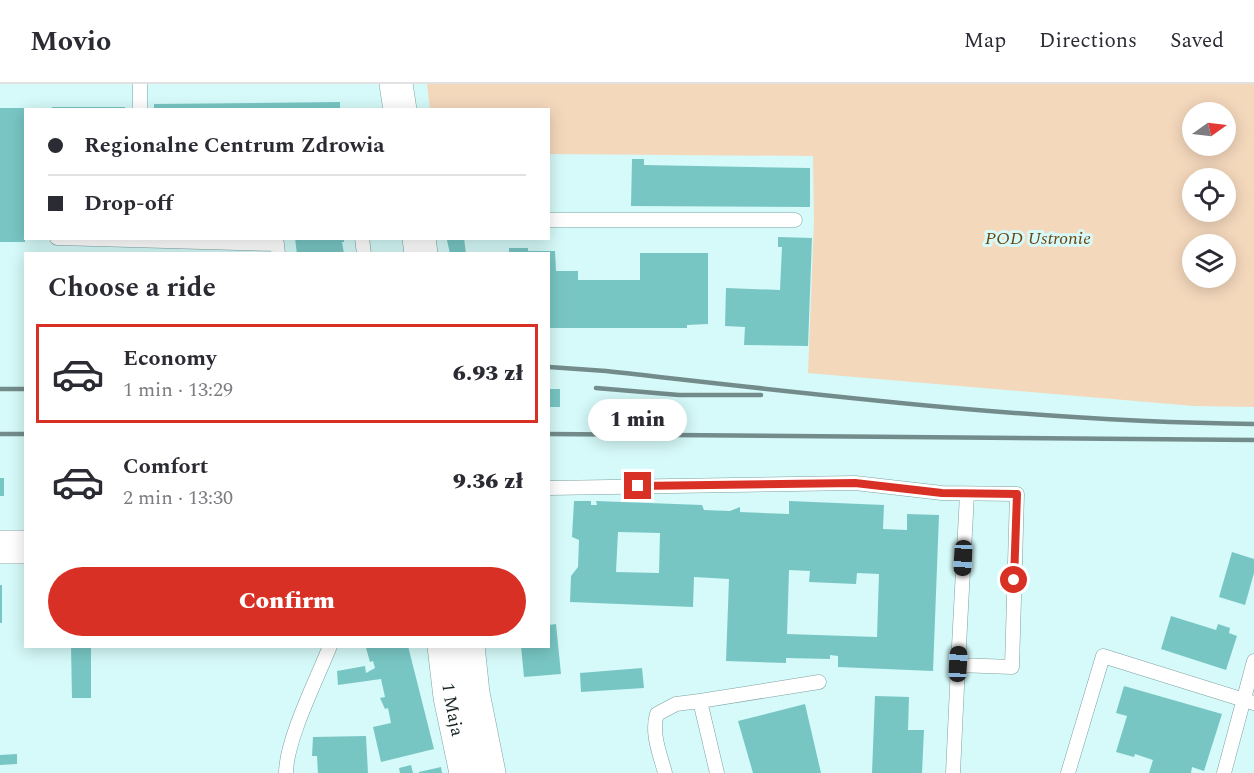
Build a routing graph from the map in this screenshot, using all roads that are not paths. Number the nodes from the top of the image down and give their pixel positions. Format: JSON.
{"nodes":[{"id":1,"x":140,"y":84,"type":"edge"},
{"id":2,"x":396,"y":84,"type":"edge"},
{"id":3,"x":140,"y":108,"type":"edge"},
{"id":4,"x":400,"y":108,"type":"edge"},
{"id":5,"x":550,"y":220,"type":"edge"},
{"id":6,"x":795,"y":220,"type":"dead end"},
{"id":7,"x":120,"y":240,"type":"edge"},
{"id":8,"x":277,"y":245,"type":"edge"},
{"id":9,"x":550,"y":488,"type":"edge"},
{"id":10,"x":967,"y":494,"type":"junction"},
{"id":11,"x":0,"y":547,"type":"edge"},
{"id":12,"x":24,"y":547,"type":"edge"},
{"id":13,"x":329,"y":648,"type":"edge"},
{"id":14,"x":444,"y":648,"type":"edge"},
{"id":15,"x":468,"y":648,"type":"edge"},
{"id":16,"x":1254,"y":661,"type":"edge"},
{"id":17,"x":958,"y":664,"type":"junction"},
{"id":18,"x":819,"y":682,"type":"dead end"},
{"id":19,"x":700,"y":701,"type":"junction"},
{"id":20,"x":1249,"y":702,"type":"edge"},
{"id":21,"x":286,"y":773,"type":"edge"},
{"id":22,"x":466,"y":773,"type":"edge"},
{"id":23,"x":489,"y":773,"type":"edge"},
{"id":24,"x":665,"y":773,"type":"edge"},
{"id":25,"x":717,"y":773,"type":"edge"},
{"id":26,"x":953,"y":773,"type":"edge"},
{"id":27,"x":1068,"y":773,"type":"edge"},
{"id":28,"x":1224,"y":773,"type":"edge"}],
"edges":[{"from":1,"to":3,"type":"lane"},
{"from":2,"to":4,"type":"street"},
{"from":5,"to":6,"type":"lane"},
{"from":7,"to":8,"type":"lane"},
{"from":9,"to":10,"type":"lane"},
{"from":10,"to":17,"type":"lane"},
{"from":10,"to":17,"type":"lane"},
{"from":11,"to":12,"type":"street"},
{"from":13,"to":21,"type":"lane"},
{"from":14,"to":22,"type":"street","name":"1 Maja"},
{"from":15,"to":23,"type":"street","name":"1 Maja"},
{"from":16,"to":20,"type":"lane"},
{"from":17,"to":26,"type":"lane"},
{"from":18,"to":19,"type":"lane"},
{"from":19,"to":24,"type":"lane"},
{"from":19,"to":25,"type":"lane"},
{"from":20,"to":27,"type":"lane"},
{"from":20,"to":28,"type":"lane"}]}
